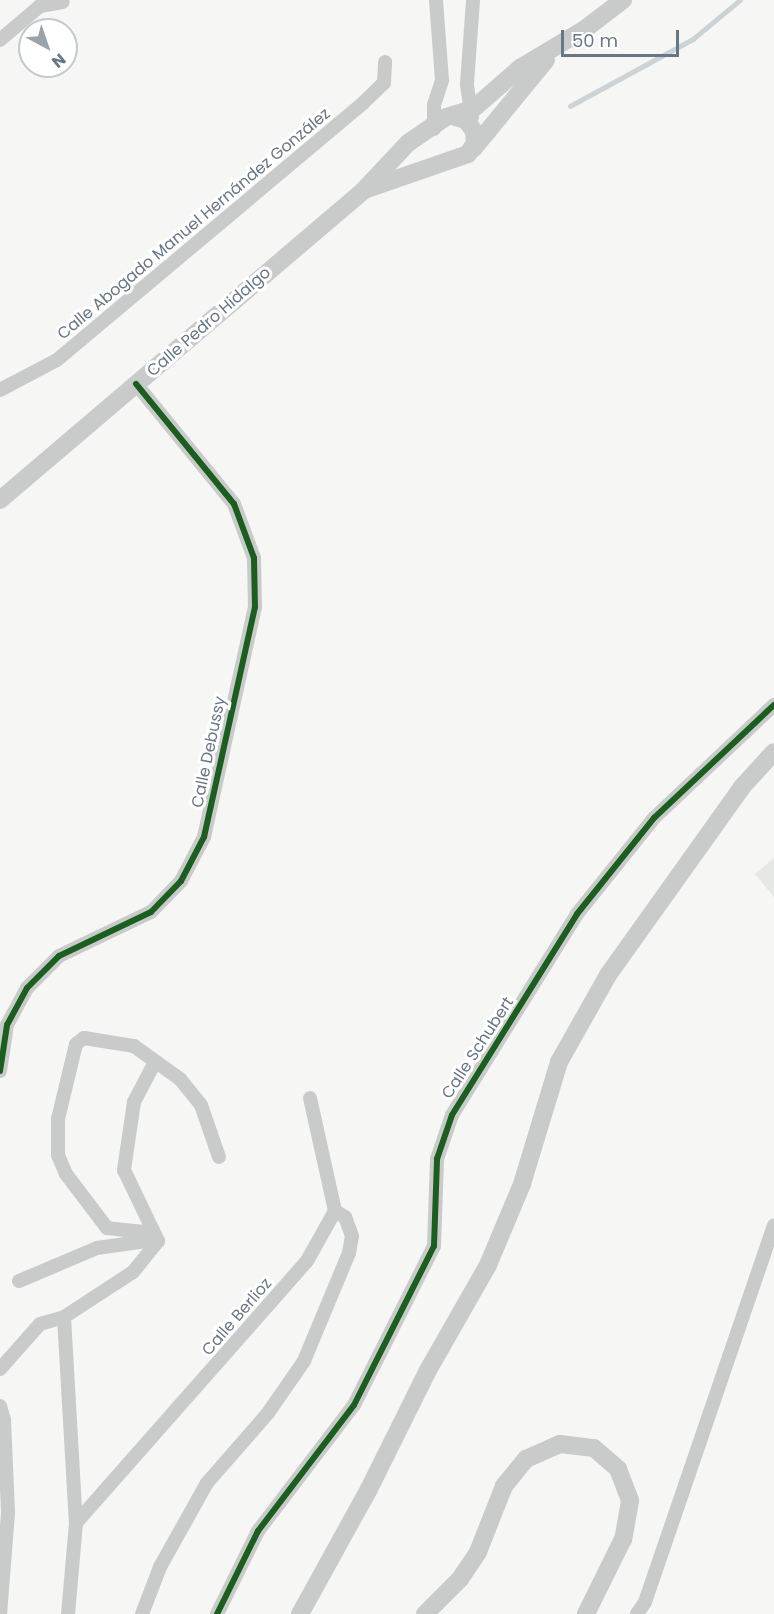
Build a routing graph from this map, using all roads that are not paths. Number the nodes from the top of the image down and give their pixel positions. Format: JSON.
{"nodes":[{"id":1,"x":436,"y":0,"type":"edge"},
{"id":2,"x":473,"y":0,"type":"edge"},
{"id":3,"x":623,"y":0,"type":"edge"},
{"id":4,"x":63,"y":2,"type":"dead end"},
{"id":5,"x":0,"y":40,"type":"edge"},
{"id":6,"x":560,"y":44,"type":"junction"},
{"id":7,"x":385,"y":62,"type":"dead end"},
{"id":8,"x":472,"y":117,"type":"junction"},
{"id":9,"x":434,"y":129,"type":"junction"},
{"id":10,"x":472,"y":148,"type":"junction"},
{"id":11,"x":447,"y":158,"type":"junction"},
{"id":12,"x":363,"y":191,"type":"junction"},
{"id":13,"x":136,"y":384,"type":"junction"},
{"id":14,"x":0,"y":390,"type":"edge"},
{"id":15,"x":0,"y":500,"type":"edge"},
{"id":16,"x":774,"y":705,"type":"edge"},
{"id":17,"x":774,"y":752,"type":"edge"},
{"id":18,"x":155,"y":1062,"type":"junction"},
{"id":19,"x":0,"y":1071,"type":"edge"},
{"id":20,"x":310,"y":1098,"type":"dead end"},
{"id":21,"x":219,"y":1157,"type":"dead end"},
{"id":22,"x":335,"y":1211,"type":"junction"},
{"id":23,"x":774,"y":1225,"type":"edge"},
{"id":24,"x":158,"y":1241,"type":"junction"},
{"id":25,"x":19,"y":1281,"type":"dead end"},
{"id":26,"x":64,"y":1317,"type":"junction"},
{"id":27,"x":0,"y":1369,"type":"edge"},
{"id":28,"x":0,"y":1406,"type":"edge"},
{"id":29,"x":76,"y":1523,"type":"junction"},
{"id":30,"x":0,"y":1614,"type":"edge"},
{"id":31,"x":68,"y":1614,"type":"edge"},
{"id":32,"x":142,"y":1614,"type":"edge"},
{"id":33,"x":217,"y":1614,"type":"edge"},
{"id":34,"x":300,"y":1614,"type":"edge"},
{"id":35,"x":425,"y":1614,"type":"edge"},
{"id":36,"x":586,"y":1614,"type":"edge"},
{"id":37,"x":637,"y":1614,"type":"edge"}],
"edges":[{"from":1,"to":9,"type":"street"},
{"from":2,"to":8,"type":"street"},
{"from":3,"to":6,"type":"street"},
{"from":4,"to":5,"type":"street"},
{"from":6,"to":8,"type":"street"},
{"from":6,"to":10,"type":"street"},
{"from":7,"to":14,"type":"street","name":"Calle Abogado Manuel Hernández González"},
{"from":8,"to":9,"type":"street"},
{"from":8,"to":10,"type":"street"},
{"from":9,"to":11,"type":"street"},
{"from":9,"to":12,"type":"street"},
{"from":10,"to":11,"type":"street"},
{"from":11,"to":12,"type":"street"},
{"from":12,"to":13,"type":"street","name":"Calle Pedro Hidalgo"},
{"from":13,"to":15,"type":"street","name":"Calle Pedro Hidalgo"},
{"from":13,"to":19,"type":"street","name":"Calle Debussy"},
{"from":16,"to":33,"type":"street","name":"Calle Schubert"},
{"from":17,"to":34,"type":"street"},
{"from":18,"to":21,"type":"street"},
{"from":18,"to":24,"type":"street"},
{"from":18,"to":24,"type":"street"},
{"from":20,"to":22,"type":"street"},
{"from":22,"to":29,"type":"street","name":"Calle Berlioz"},
{"from":22,"to":32,"type":"street"},
{"from":23,"to":37,"type":"street"},
{"from":24,"to":25,"type":"street"},
{"from":24,"to":26,"type":"street"},
{"from":26,"to":27,"type":"street"},
{"from":26,"to":29,"type":"street"},
{"from":28,"to":30,"type":"street"},
{"from":29,"to":31,"type":"street"},
{"from":35,"to":36,"type":"street"}]}
